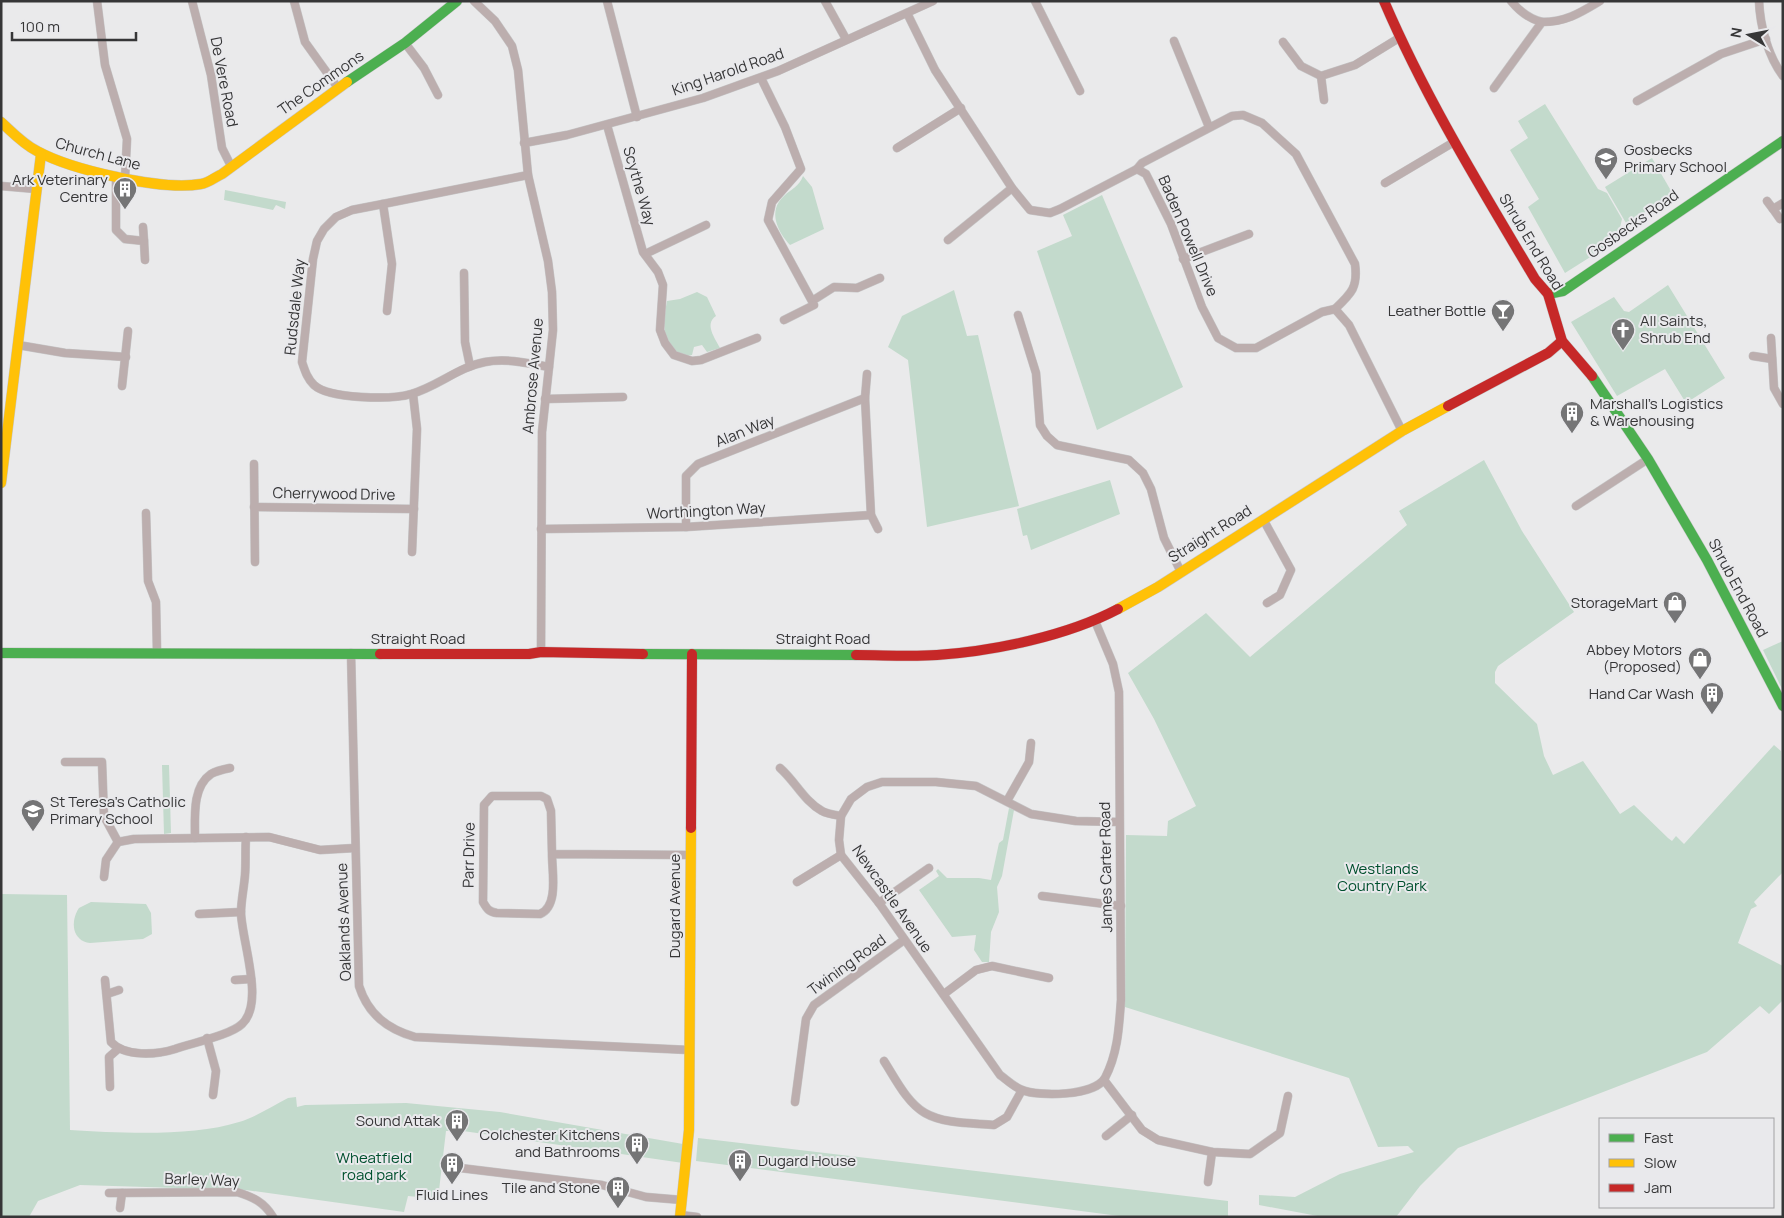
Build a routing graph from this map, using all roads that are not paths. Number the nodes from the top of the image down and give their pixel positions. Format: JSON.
{"nodes":[{"id":1,"x":97,"y":1,"type":"edge"},
{"id":2,"x":192,"y":1,"type":"edge"},
{"id":3,"x":294,"y":1,"type":"edge"},
{"id":4,"x":457,"y":1,"type":"edge"},
{"id":5,"x":474,"y":1,"type":"edge"},
{"id":6,"x":607,"y":1,"type":"edge"},
{"id":7,"x":825,"y":1,"type":"edge"},
{"id":8,"x":933,"y":1,"type":"edge"},
{"id":9,"x":1035,"y":1,"type":"edge"},
{"id":10,"x":1384,"y":1,"type":"edge"},
{"id":11,"x":1511,"y":1,"type":"edge"},
{"id":12,"x":1600,"y":1,"type":"edge"},
{"id":13,"x":1759,"y":1,"type":"edge"},
{"id":14,"x":907,"y":14,"type":"junction"},
{"id":15,"x":1542,"y":22,"type":"junction"},
{"id":16,"x":1399,"y":38,"type":"junction"},
{"id":17,"x":1766,"y":39,"type":"junction"},
{"id":18,"x":846,"y":40,"type":"junction"},
{"id":19,"x":1174,"y":41,"type":"dead end"},
{"id":20,"x":1283,"y":42,"type":"dead end"},
{"id":21,"x":405,"y":43,"type":"junction"},
{"id":22,"x":1321,"y":76,"type":"junction"},
{"id":23,"x":1783,"y":76,"type":"edge"},
{"id":24,"x":761,"y":78,"type":"junction"},
{"id":25,"x":338,"y":88,"type":"junction"},
{"id":26,"x":1494,"y":88,"type":"dead end"},
{"id":27,"x":1080,"y":91,"type":"dead end"},
{"id":28,"x":438,"y":95,"type":"dead end"},
{"id":29,"x":1324,"y":100,"type":"dead end"},
{"id":30,"x":1637,"y":101,"type":"dead end"},
{"id":31,"x":961,"y":108,"type":"junction"},
{"id":32,"x":637,"y":117,"type":"junction"},
{"id":33,"x":1,"y":122,"type":"edge"},
{"id":34,"x":607,"y":125,"type":"junction"},
{"id":35,"x":1209,"y":127,"type":"junction"},
{"id":36,"x":1783,"y":141,"type":"edge"},
{"id":37,"x":1454,"y":142,"type":"junction"},
{"id":38,"x":524,"y":143,"type":"junction"},
{"id":39,"x":897,"y":148,"type":"dead end"},
{"id":40,"x":41,"y":154,"type":"junction"},
{"id":41,"x":232,"y":166,"type":"junction"},
{"id":42,"x":1137,"y":169,"type":"junction"},
{"id":43,"x":528,"y":175,"type":"junction"},
{"id":44,"x":121,"y":177,"type":"junction"},
{"id":45,"x":1385,"y":183,"type":"dead end"},
{"id":46,"x":199,"y":184,"type":"joint"},
{"id":47,"x":1,"y":186,"type":"edge"},
{"id":48,"x":1012,"y":188,"type":"junction"},
{"id":49,"x":36,"y":189,"type":"junction"},
{"id":50,"x":1767,"y":201,"type":"dead end"},
{"id":51,"x":1783,"y":203,"type":"edge"},
{"id":52,"x":383,"y":204,"type":"junction"},
{"id":53,"x":1773,"y":209,"type":"junction"},
{"id":54,"x":1780,"y":219,"type":"dead end"},
{"id":55,"x":706,"y":225,"type":"dead end"},
{"id":56,"x":143,"y":228,"type":"dead end"},
{"id":57,"x":1249,"y":234,"type":"dead end"},
{"id":58,"x":948,"y":240,"type":"dead end"},
{"id":59,"x":144,"y":241,"type":"junction"},
{"id":60,"x":645,"y":254,"type":"junction"},
{"id":61,"x":1183,"y":259,"type":"junction"},
{"id":62,"x":145,"y":260,"type":"dead end"},
{"id":63,"x":464,"y":273,"type":"dead end"},
{"id":64,"x":880,"y":278,"type":"dead end"},
{"id":65,"x":1548,"y":294,"type":"junction"},
{"id":66,"x":815,"y":306,"type":"junction"},
{"id":67,"x":1335,"y":309,"type":"junction"},
{"id":68,"x":386,"y":310,"type":"dead end"},
{"id":69,"x":1018,"y":315,"type":"dead end"},
{"id":70,"x":784,"y":320,"type":"dead end"},
{"id":71,"x":128,"y":331,"type":"dead end"},
{"id":72,"x":756,"y":338,"type":"dead end"},
{"id":73,"x":1771,"y":338,"type":"dead end"},
{"id":74,"x":1562,"y":341,"type":"junction"},
{"id":75,"x":18,"y":345,"type":"junction"},
{"id":76,"x":1753,"y":356,"type":"dead end"},
{"id":77,"x":126,"y":357,"type":"junction"},
{"id":78,"x":1772,"y":359,"type":"junction"},
{"id":79,"x":470,"y":366,"type":"junction"},
{"id":80,"x":550,"y":366,"type":"junction"},
{"id":81,"x":867,"y":374,"type":"dead end"},
{"id":82,"x":122,"y":386,"type":"dead end"},
{"id":83,"x":412,"y":394,"type":"junction"},
{"id":84,"x":623,"y":397,"type":"dead end"},
{"id":85,"x":865,"y":398,"type":"junction"},
{"id":86,"x":545,"y":399,"type":"junction"},
{"id":87,"x":1783,"y":404,"type":"edge"},
{"id":88,"x":1402,"y":431,"type":"junction"},
{"id":89,"x":1648,"y":459,"type":"junction"},
{"id":90,"x":254,"y":464,"type":"dead end"},
{"id":91,"x":1,"y":483,"type":"edge"},
{"id":92,"x":1576,"y":506,"type":"dead end"},
{"id":93,"x":254,"y":507,"type":"junction"},
{"id":94,"x":414,"y":509,"type":"junction"},
{"id":95,"x":146,"y":513,"type":"dead end"},
{"id":96,"x":871,"y":515,"type":"junction"},
{"id":97,"x":1263,"y":519,"type":"junction"},
{"id":98,"x":686,"y":527,"type":"junction"},
{"id":99,"x":541,"y":529,"type":"junction"},
{"id":100,"x":878,"y":529,"type":"dead end"},
{"id":101,"x":412,"y":552,"type":"dead end"},
{"id":102,"x":255,"y":562,"type":"dead end"},
{"id":103,"x":1180,"y":570,"type":"junction"},
{"id":104,"x":1267,"y":603,"type":"dead end"},
{"id":105,"x":1095,"y":621,"type":"junction"},
{"id":106,"x":541,"y":652,"type":"junction"},
{"id":107,"x":1,"y":653,"type":"edge"},
{"id":108,"x":157,"y":653,"type":"junction"},
{"id":109,"x":351,"y":653,"type":"junction"},
{"id":110,"x":692,"y":654,"type":"junction"},
{"id":111,"x":1782,"y":702,"type":"edge"},
{"id":112,"x":1030,"y":743,"type":"dead end"},
{"id":113,"x":65,"y":762,"type":"dead end"},
{"id":114,"x":230,"y":768,"type":"dead end"},
{"id":115,"x":780,"y":768,"type":"dead end"},
{"id":116,"x":1007,"y":801,"type":"junction"},
{"id":117,"x":841,"y":816,"type":"junction"},
{"id":118,"x":1119,"y":822,"type":"junction"},
{"id":119,"x":195,"y":838,"type":"junction"},
{"id":120,"x":246,"y":838,"type":"junction"},
{"id":121,"x":118,"y":842,"type":"junction"},
{"id":122,"x":355,"y":848,"type":"junction"},
{"id":123,"x":552,"y":854,"type":"junction"},
{"id":124,"x":690,"y":855,"type":"junction"},
{"id":125,"x":841,"y":855,"type":"junction"},
{"id":126,"x":929,"y":868,"type":"dead end"},
{"id":127,"x":104,"y":877,"type":"dead end"},
{"id":128,"x":797,"y":882,"type":"dead end"},
{"id":129,"x":1042,"y":896,"type":"dead end"},
{"id":130,"x":879,"y":903,"type":"junction"},
{"id":131,"x":1120,"y":906,"type":"junction"},
{"id":132,"x":241,"y":912,"type":"junction"},
{"id":133,"x":199,"y":914,"type":"dead end"},
{"id":134,"x":904,"y":940,"type":"junction"},
{"id":135,"x":1049,"y":978,"type":"dead end"},
{"id":136,"x":251,"y":979,"type":"junction"},
{"id":137,"x":105,"y":980,"type":"dead end"},
{"id":138,"x":235,"y":980,"type":"dead end"},
{"id":139,"x":119,"y":990,"type":"dead end"},
{"id":140,"x":107,"y":994,"type":"junction"},
{"id":141,"x":944,"y":994,"type":"junction"},
{"id":142,"x":207,"y":1038,"type":"junction"},
{"id":143,"x":118,"y":1049,"type":"junction"},
{"id":144,"x":689,"y":1050,"type":"junction"},
{"id":145,"x":884,"y":1061,"type":"dead end"},
{"id":146,"x":1104,"y":1080,"type":"junction"},
{"id":147,"x":110,"y":1086,"type":"dead end"},
{"id":148,"x":1022,"y":1090,"type":"junction"},
{"id":149,"x":213,"y":1095,"type":"dead end"},
{"id":150,"x":1288,"y":1096,"type":"dead end"},
{"id":151,"x":795,"y":1102,"type":"dead end"},
{"id":152,"x":1132,"y":1115,"type":"junction"},
{"id":153,"x":1106,"y":1136,"type":"dead end"},
{"id":154,"x":1212,"y":1152,"type":"junction"},
{"id":155,"x":452,"y":1167,"type":"dead end"},
{"id":156,"x":1208,"y":1182,"type":"dead end"},
{"id":157,"x":122,"y":1192,"type":"junction"},
{"id":158,"x":109,"y":1193,"type":"dead end"},
{"id":159,"x":682,"y":1200,"type":"junction"},
{"id":160,"x":120,"y":1208,"type":"dead end"},
{"id":161,"x":680,"y":1216,"type":"edge"},
{"id":162,"x":273,"y":1217,"type":"edge"},
{"id":163,"x":698,"y":1217,"type":"edge"}],
"edges":[{"from":1,"to":44,"type":"street"},
{"from":2,"to":41,"type":"street","name":"De Vere Road"},
{"from":3,"to":25,"type":"street"},
{"from":4,"to":21,"type":"street","name":"The Commons"},
{"from":5,"to":38,"type":"street","name":"Ambrose Avenue"},
{"from":6,"to":32,"type":"street"},
{"from":7,"to":18,"type":"street"},
{"from":8,"to":14,"type":"street","name":"King Harold Road"},
{"from":9,"to":27,"type":"street"},
{"from":10,"to":16,"type":"street","name":"Shrub End Road"},
{"from":11,"to":15,"type":"street"},
{"from":12,"to":15,"type":"street"},
{"from":13,"to":17,"type":"street"},
{"from":14,"to":18,"type":"street","name":"King Harold Road"},
{"from":14,"to":31,"type":"street","name":"Baden Powell Drive"},
{"from":15,"to":26,"type":"street"},
{"from":16,"to":22,"type":"street"},
{"from":16,"to":37,"type":"street","name":"Shrub End Road"},
{"from":17,"to":23,"type":"street"},
{"from":17,"to":30,"type":"street"},
{"from":18,"to":24,"type":"street","name":"King Harold Road"},
{"from":19,"to":35,"type":"street"},
{"from":20,"to":22,"type":"street"},
{"from":21,"to":25,"type":"street","name":"The Commons"},
{"from":21,"to":28,"type":"street"},
{"from":22,"to":29,"type":"street"},
{"from":24,"to":32,"type":"street","name":"King Harold Road"},
{"from":24,"to":66,"type":"street"},
{"from":25,"to":41,"type":"street","name":"The Commons"},
{"from":31,"to":39,"type":"street"},
{"from":31,"to":48,"type":"street","name":"Baden Powell Drive"},
{"from":32,"to":34,"type":"street","name":"King Harold Road"},
{"from":33,"to":40,"type":"street","name":"Church Lane"},
{"from":34,"to":38,"type":"street","name":"King Harold Road"},
{"from":34,"to":60,"type":"street","name":"Scythe Way"},
{"from":35,"to":42,"type":"street"},
{"from":35,"to":67,"type":"street"},
{"from":36,"to":65,"type":"street","name":"Gosbecks Road"},
{"from":37,"to":45,"type":"street"},
{"from":37,"to":65,"type":"street","name":"Shrub End Road"},
{"from":38,"to":43,"type":"street","name":"Ambrose Avenue"},
{"from":40,"to":44,"type":"street","name":"Church Lane"},
{"from":40,"to":49,"type":"street"},
{"from":41,"to":46,"type":"street","name":"The Commons"},
{"from":42,"to":48,"type":"street","name":"Baden Powell Drive"},
{"from":42,"to":61,"type":"street","name":"Baden Powell Drive"},
{"from":43,"to":52,"type":"street","name":"Rudsdale Way"},
{"from":43,"to":80,"type":"street","name":"Ambrose Avenue"},
{"from":44,"to":46,"type":"street","name":"Church Lane"},
{"from":44,"to":59,"type":"street"},
{"from":47,"to":49,"type":"street"},
{"from":48,"to":58,"type":"street"},
{"from":49,"to":75,"type":"street"},
{"from":50,"to":53,"type":"street"},
{"from":51,"to":53,"type":"street"},
{"from":52,"to":68,"type":"street"},
{"from":52,"to":83,"type":"street","name":"Rudsdale Way"},
{"from":53,"to":54,"type":"street"},
{"from":55,"to":60,"type":"street","name":"Scythe Way"},
{"from":56,"to":59,"type":"street"},
{"from":57,"to":61,"type":"street"},
{"from":59,"to":62,"type":"street"},
{"from":60,"to":72,"type":"street","name":"Scythe Way"},
{"from":61,"to":67,"type":"street","name":"Baden Powell Drive"},
{"from":63,"to":79,"type":"street"},
{"from":64,"to":66,"type":"street"},
{"from":65,"to":74,"type":"street","name":"Shrub End Road"},
{"from":66,"to":70,"type":"street"},
{"from":67,"to":88,"type":"street"},
{"from":69,"to":103,"type":"street"},
{"from":71,"to":77,"type":"street"},
{"from":73,"to":78,"type":"street"},
{"from":74,"to":88,"type":"street","name":"Straight Road"},
{"from":74,"to":89,"type":"street","name":"Shrub End Road"},
{"from":75,"to":77,"type":"street"},
{"from":75,"to":91,"type":"street"},
{"from":76,"to":78,"type":"street"},
{"from":77,"to":82,"type":"street"},
{"from":78,"to":87,"type":"street"},
{"from":79,"to":80,"type":"street","name":"Rudsdale Way"},
{"from":79,"to":83,"type":"street","name":"Rudsdale Way"},
{"from":80,"to":86,"type":"street","name":"Ambrose Avenue"},
{"from":81,"to":85,"type":"street"},
{"from":83,"to":94,"type":"street"},
{"from":84,"to":86,"type":"street"},
{"from":85,"to":96,"type":"street"},
{"from":85,"to":98,"type":"street","name":"Alan Way"},
{"from":86,"to":99,"type":"street","name":"Ambrose Avenue"},
{"from":88,"to":97,"type":"street","name":"Straight Road"},
{"from":89,"to":92,"type":"street"},
{"from":89,"to":111,"type":"street","name":"Shrub End Road"},
{"from":90,"to":93,"type":"street","name":"Cherrywood Drive"},
{"from":93,"to":94,"type":"street","name":"Cherrywood Drive"},
{"from":93,"to":102,"type":"street","name":"Cherrywood Drive"},
{"from":94,"to":101,"type":"street"},
{"from":95,"to":108,"type":"street"},
{"from":96,"to":98,"type":"street","name":"Worthington Way"},
{"from":96,"to":100,"type":"street"},
{"from":97,"to":103,"type":"street","name":"Straight Road"},
{"from":97,"to":104,"type":"street"},
{"from":98,"to":99,"type":"street","name":"Worthington Way"},
{"from":99,"to":106,"type":"street","name":"Ambrose Avenue"},
{"from":103,"to":105,"type":"street","name":"Straight Road"},
{"from":105,"to":110,"type":"street","name":"Straight Road"},
{"from":105,"to":118,"type":"street","name":"James Carter Road"},
{"from":106,"to":109,"type":"street","name":"Straight Road"},
{"from":106,"to":110,"type":"street","name":"Straight Road"},
{"from":107,"to":108,"type":"street","name":"Straight Road"},
{"from":108,"to":109,"type":"street","name":"Straight Road"},
{"from":109,"to":122,"type":"street","name":"Oaklands Avenue"},
{"from":110,"to":124,"type":"street","name":"Dugard Avenue"},
{"from":112,"to":116,"type":"street"},
{"from":113,"to":121,"type":"street"},
{"from":114,"to":119,"type":"street"},
{"from":115,"to":117,"type":"street"},
{"from":116,"to":117,"type":"street"},
{"from":116,"to":118,"type":"street"},
{"from":117,"to":125,"type":"street","name":"Newcastle Avenue"},
{"from":118,"to":131,"type":"street","name":"James Carter Road"},
{"from":119,"to":120,"type":"street"},
{"from":119,"to":121,"type":"street"},
{"from":120,"to":122,"type":"street"},
{"from":120,"to":132,"type":"street"},
{"from":121,"to":127,"type":"street"},
{"from":122,"to":144,"type":"street","name":"Oaklands Avenue"},
{"from":123,"to":123,"type":"street","name":"Parr Drive"},
{"from":123,"to":124,"type":"street"},
{"from":124,"to":144,"type":"street","name":"Dugard Avenue"},
{"from":125,"to":128,"type":"street"},
{"from":125,"to":130,"type":"street","name":"Newcastle Avenue"},
{"from":126,"to":130,"type":"street"},
{"from":129,"to":131,"type":"street"},
{"from":130,"to":134,"type":"street","name":"Newcastle Avenue"},
{"from":131,"to":146,"type":"street","name":"James Carter Road"},
{"from":132,"to":133,"type":"street"},
{"from":132,"to":136,"type":"street"},
{"from":134,"to":141,"type":"street","name":"Newcastle Avenue"},
{"from":134,"to":151,"type":"street","name":"Twining Road"},
{"from":135,"to":141,"type":"street"},
{"from":136,"to":138,"type":"street"},
{"from":136,"to":142,"type":"street"},
{"from":137,"to":140,"type":"street"},
{"from":139,"to":140,"type":"street"},
{"from":140,"to":143,"type":"street"},
{"from":141,"to":148,"type":"street","name":"Newcastle Avenue"},
{"from":142,"to":143,"type":"street"},
{"from":142,"to":149,"type":"street"},
{"from":143,"to":147,"type":"street"},
{"from":144,"to":159,"type":"street","name":"Dugard Avenue"},
{"from":145,"to":148,"type":"street"},
{"from":146,"to":148,"type":"street","name":"Newcastle Avenue"},
{"from":146,"to":152,"type":"street"},
{"from":150,"to":154,"type":"street"},
{"from":152,"to":153,"type":"street"},
{"from":152,"to":154,"type":"street"},
{"from":154,"to":156,"type":"street"},
{"from":155,"to":159,"type":"street"},
{"from":157,"to":158,"type":"street","name":"Barley Way"},
{"from":157,"to":160,"type":"street"},
{"from":157,"to":162,"type":"street","name":"Barley Way"},
{"from":159,"to":161,"type":"street","name":"Dugard Avenue"},
{"from":161,"to":163,"type":"street"}]}
